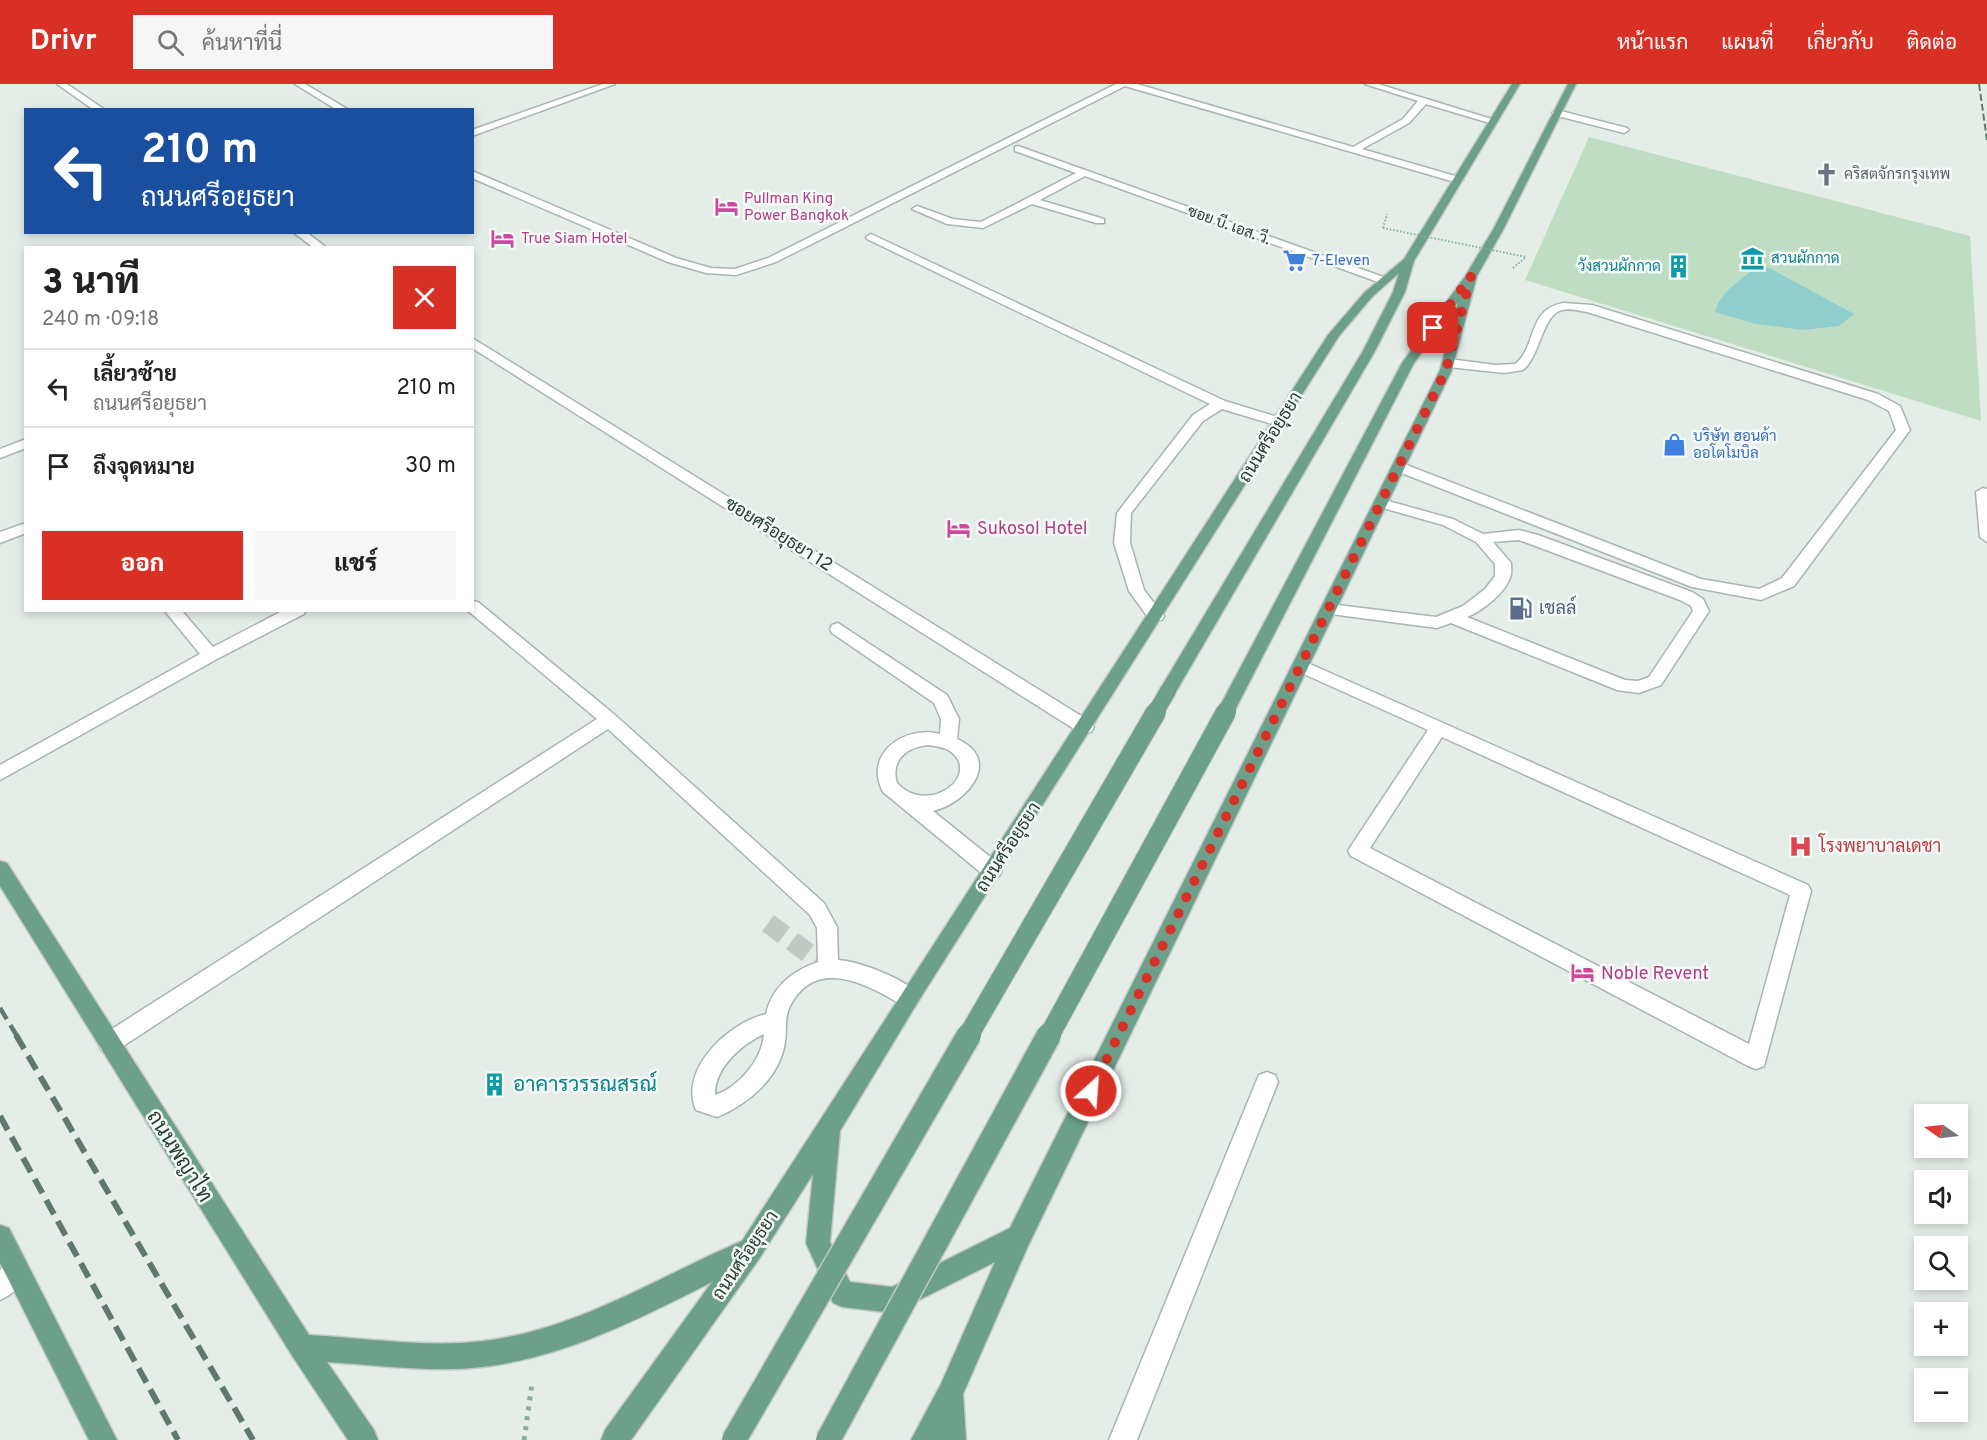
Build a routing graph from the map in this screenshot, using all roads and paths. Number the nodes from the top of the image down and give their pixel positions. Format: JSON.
{"nodes":[{"id":1,"x":61,"y":84,"type":"edge"},
{"id":2,"x":299,"y":84,"type":"edge"},
{"id":3,"x":611,"y":84,"type":"edge"},
{"id":4,"x":1123,"y":84,"type":"edge"},
{"id":5,"x":1127,"y":84,"type":"edge"},
{"id":6,"x":1369,"y":84,"type":"edge"},
{"id":7,"x":1516,"y":84,"type":"edge"},
{"id":8,"x":1572,"y":84,"type":"edge"},
{"id":9,"x":1424,"y":100,"type":"junction"},
{"id":10,"x":99,"y":108,"type":"edge"},
{"id":11,"x":341,"y":108,"type":"edge"},
{"id":12,"x":1557,"y":113,"type":"junction"},
{"id":13,"x":1493,"y":121,"type":"junction"},
{"id":14,"x":1624,"y":130,"type":"dead end"},
{"id":15,"x":474,"y":132,"type":"edge"},
{"id":16,"x":1017,"y":149,"type":"dead end"},
{"id":17,"x":1354,"y":150,"type":"junction"},
{"id":18,"x":1084,"y":173,"type":"junction"},
{"id":19,"x":474,"y":175,"type":"edge"},
{"id":20,"x":1458,"y":180,"type":"junction"},
{"id":21,"x":1031,"y":200,"type":"junction"},
{"id":22,"x":917,"y":209,"type":"dead end"},
{"id":23,"x":1387,"y":214,"type":"dead end"},
{"id":24,"x":1100,"y":220,"type":"dead end"},
{"id":25,"x":301,"y":234,"type":"edge"},
{"id":26,"x":871,"y":237,"type":"dead end"},
{"id":27,"x":319,"y":246,"type":"edge"},
{"id":28,"x":1408,"y":261,"type":"junction"},
{"id":29,"x":1510,"y":271,"type":"dead end"},
{"id":30,"x":1471,"y":276,"type":"junction"},
{"id":31,"x":1382,"y":280,"type":"junction"},
{"id":32,"x":474,"y":343,"type":"edge"},
{"id":33,"x":1449,"y":363,"type":"junction"},
{"id":34,"x":1220,"y":404,"type":"junction"},
{"id":35,"x":1280,"y":422,"type":"junction"},
{"id":36,"x":24,"y":444,"type":"edge"},
{"id":37,"x":0,"y":454,"type":"edge"},
{"id":38,"x":1399,"y":467,"type":"junction"},
{"id":39,"x":1983,"y":492,"type":"dead end"},
{"id":40,"x":1381,"y":503,"type":"junction"},
{"id":41,"x":24,"y":528,"type":"edge"},
{"id":42,"x":1987,"y":537,"type":"edge"},
{"id":43,"x":0,"y":538,"type":"edge"},
{"id":44,"x":1481,"y":539,"type":"junction"},
{"id":45,"x":474,"y":608,"type":"edge"},
{"id":46,"x":1329,"y":609,"type":"junction"},
{"id":47,"x":174,"y":612,"type":"edge"},
{"id":48,"x":294,"y":612,"type":"edge"},
{"id":49,"x":1156,"y":616,"type":"junction"},
{"id":50,"x":1451,"y":617,"type":"junction"},
{"id":51,"x":838,"y":629,"type":"dead end"},
{"id":52,"x":211,"y":655,"type":"junction"},
{"id":53,"x":1301,"y":666,"type":"junction"},
{"id":54,"x":609,"y":720,"type":"junction"},
{"id":55,"x":1085,"y":727,"type":"junction"},
{"id":56,"x":1439,"y":727,"type":"junction"},
{"id":57,"x":948,"y":742,"type":"junction"},
{"id":58,"x":0,"y":772,"type":"edge"},
{"id":59,"x":905,"y":799,"type":"junction"},
{"id":60,"x":0,"y":869,"type":"edge"},
{"id":61,"x":992,"y":870,"type":"junction"},
{"id":62,"x":828,"y":968,"type":"junction"},
{"id":63,"x":909,"y":998,"type":"junction"},
{"id":64,"x":775,"y":1022,"type":"dead end"},
{"id":65,"x":109,"y":1042,"type":"junction"},
{"id":66,"x":1267,"y":1082,"type":"dead end"},
{"id":67,"x":830,"y":1127,"type":"junction"},
{"id":68,"x":0,"y":1236,"type":"edge"},
{"id":69,"x":1019,"y":1237,"type":"junction"},
{"id":70,"x":750,"y":1250,"type":"junction"},
{"id":71,"x":9,"y":1279,"type":"edge"},
{"id":72,"x":302,"y":1348,"type":"junction"},
{"id":73,"x":533,"y":1380,"type":"dead end"},
{"id":74,"x":950,"y":1393,"type":"junction"},
{"id":75,"x":103,"y":1440,"type":"edge"},
{"id":76,"x":364,"y":1440,"type":"edge"},
{"id":77,"x":524,"y":1440,"type":"edge"},
{"id":78,"x":615,"y":1440,"type":"edge"},
{"id":79,"x":734,"y":1440,"type":"edge"},
{"id":80,"x":828,"y":1440,"type":"edge"},
{"id":81,"x":925,"y":1440,"type":"edge"},
{"id":82,"x":952,"y":1440,"type":"edge"},
{"id":83,"x":1123,"y":1440,"type":"edge"}],
"edges":[{"from":1,"to":10,"type":"street"},
{"from":2,"to":11,"type":"street"},
{"from":3,"to":15,"type":"street"},
{"from":4,"to":19,"type":"street"},
{"from":5,"to":17,"type":"street"},
{"from":6,"to":9,"type":"street"},
{"from":7,"to":13,"type":"main road","name":"ถนนศรีอยุธยา"},
{"from":8,"to":12,"type":"main road"},
{"from":9,"to":13,"type":"street"},
{"from":9,"to":17,"type":"street"},
{"from":12,"to":14,"type":"street"},
{"from":12,"to":30,"type":"main road"},
{"from":13,"to":20,"type":"main road","name":"ถนนศรีอยุธยา"},
{"from":16,"to":18,"type":"street","name":"ซอย บี. เอส. วี."},
{"from":17,"to":20,"type":"street"},
{"from":18,"to":21,"type":"street"},
{"from":18,"to":31,"type":"street","name":"ซอย บี. เอส. วี."},
{"from":20,"to":28,"type":"main road","name":"ถนนศรีอยุธยา"},
{"from":21,"to":22,"type":"street"},
{"from":21,"to":24,"type":"street"},
{"from":23,"to":29,"type":"path","bridge":true},
{"from":25,"to":27,"type":"street"},
{"from":26,"to":34,"type":"street"},
{"from":28,"to":31,"type":"main road","name":"ถนนศรีอยุธยา"},
{"from":28,"to":79,"type":"main road","name":"ถนนศรีอยุธยา","bridge":true},
{"from":30,"to":33,"type":"main road"},
{"from":30,"to":80,"type":"main road","bridge":true},
{"from":31,"to":35,"type":"main road","name":"ถนนศรีอยุธยา"},
{"from":32,"to":55,"type":"street","name":"ซอยศรีอยุธยา 12"},
{"from":33,"to":38,"type":"main road"},
{"from":33,"to":38,"type":"street"},
{"from":34,"to":35,"type":"street"},
{"from":34,"to":49,"type":"street"},
{"from":35,"to":49,"type":"main road","name":"ถนนศรีอยุธยา"},
{"from":36,"to":37,"type":"street"},
{"from":38,"to":40,"type":"main road"},
{"from":39,"to":42,"type":"street"},
{"from":40,"to":44,"type":"street"},
{"from":40,"to":46,"type":"main road"},
{"from":41,"to":43,"type":"street"},
{"from":44,"to":50,"type":"street"},
{"from":44,"to":50,"type":"street"},
{"from":45,"to":54,"type":"street"},
{"from":46,"to":50,"type":"street"},
{"from":46,"to":53,"type":"main road"},
{"from":47,"to":52,"type":"street"},
{"from":48,"to":52,"type":"street"},
{"from":49,"to":55,"type":"main road","name":"ถนนศรีอยุธยา"},
{"from":51,"to":57,"type":"street"},
{"from":52,"to":58,"type":"street"},
{"from":53,"to":56,"type":"street"},
{"from":53,"to":69,"type":"main road"},
{"from":54,"to":62,"type":"street"},
{"from":54,"to":65,"type":"street"},
{"from":55,"to":61,"type":"main road","name":"ถนนศรีอยุธยา"},
{"from":56,"to":56,"type":"street"},
{"from":57,"to":59,"type":"street"},
{"from":57,"to":59,"type":"street"},
{"from":59,"to":61,"type":"street"},
{"from":60,"to":65,"type":"main road","name":"ถนนพญาไท"},
{"from":61,"to":63,"type":"main road","name":"ถนนศรีอยุธยา"},
{"from":62,"to":63,"type":"street"},
{"from":62,"to":64,"type":"street"},
{"from":63,"to":67,"type":"main road","name":"ถนนศรีอยุธยา"},
{"from":65,"to":72,"type":"main road","name":"ถนนพญาไท"},
{"from":66,"to":83,"type":"street"},
{"from":67,"to":69,"type":"main road"},
{"from":67,"to":70,"type":"main road","name":"ถนนศรีอยุธยา"},
{"from":68,"to":71,"type":"main road"},
{"from":69,"to":74,"type":"main road"},
{"from":70,"to":72,"type":"main road"},
{"from":70,"to":78,"type":"main road","name":"ถนนศรีอยุธยา"},
{"from":71,"to":75,"type":"main road"},
{"from":72,"to":76,"type":"main road","name":"ถนนพญาไท"},
{"from":73,"to":77,"type":"path"},
{"from":74,"to":81,"type":"main road"},
{"from":74,"to":82,"type":"main road"}]}
